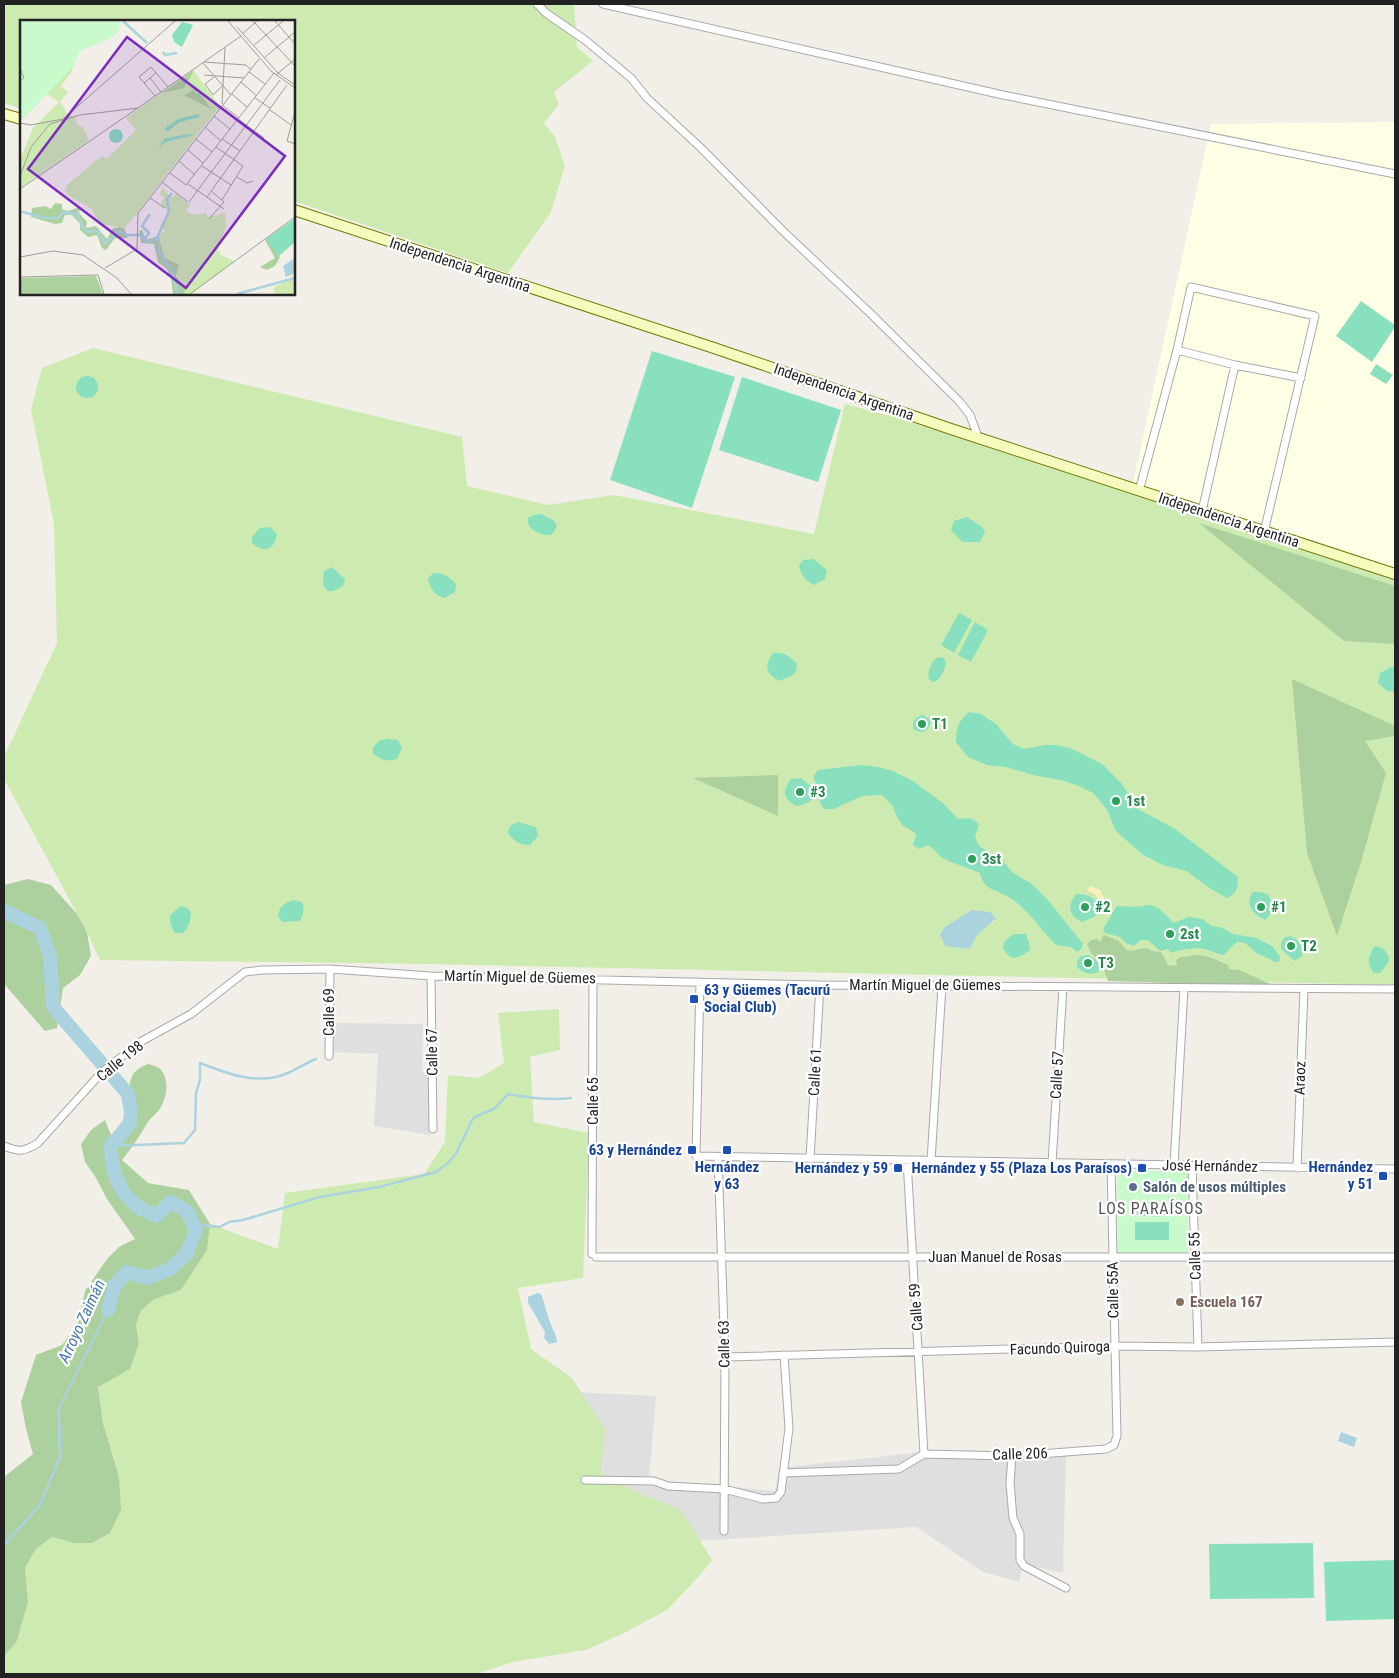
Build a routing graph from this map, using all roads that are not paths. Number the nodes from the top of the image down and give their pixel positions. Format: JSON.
{"nodes":[{"id":1,"x":537,"y":4,"type":"edge"},
{"id":2,"x":603,"y":4,"type":"edge"},
{"id":3,"x":4,"y":114,"type":"edge"},
{"id":4,"x":20,"y":119,"type":"edge"},
{"id":5,"x":1395,"y":174,"type":"edge"},
{"id":6,"x":295,"y":210,"type":"edge"},
{"id":7,"x":1177,"y":350,"type":"junction"},
{"id":8,"x":1235,"y":365,"type":"junction"},
{"id":9,"x":1301,"y":378,"type":"junction"},
{"id":10,"x":978,"y":437,"type":"junction"},
{"id":11,"x":1139,"y":490,"type":"junction"},
{"id":12,"x":1202,"y":512,"type":"junction"},
{"id":13,"x":1264,"y":532,"type":"junction"},
{"id":14,"x":1395,"y":574,"type":"edge"},
{"id":15,"x":330,"y":969,"type":"junction"},
{"id":16,"x":245,"y":972,"type":"joint"},
{"id":17,"x":431,"y":976,"type":"junction"},
{"id":18,"x":593,"y":979,"type":"junction"},
{"id":19,"x":700,"y":982,"type":"junction"},
{"id":20,"x":820,"y":985,"type":"junction"},
{"id":21,"x":942,"y":986,"type":"junction"},
{"id":22,"x":1062,"y":987,"type":"junction"},
{"id":23,"x":1184,"y":988,"type":"junction"},
{"id":24,"x":1304,"y":989,"type":"junction"},
{"id":25,"x":1395,"y":989,"type":"edge"},
{"id":26,"x":329,"y":1056,"type":"dead end"},
{"id":27,"x":433,"y":1129,"type":"dead end"},
{"id":28,"x":4,"y":1146,"type":"edge"},
{"id":29,"x":718,"y":1157,"type":"junction"},
{"id":30,"x":810,"y":1159,"type":"junction"},
{"id":31,"x":907,"y":1160,"type":"junction"},
{"id":32,"x":931,"y":1161,"type":"junction"},
{"id":33,"x":1052,"y":1163,"type":"junction"},
{"id":34,"x":1111,"y":1164,"type":"junction"},
{"id":35,"x":1174,"y":1165,"type":"junction"},
{"id":36,"x":1192,"y":1166,"type":"junction"},
{"id":37,"x":1297,"y":1168,"type":"junction"},
{"id":38,"x":1395,"y":1169,"type":"edge"},
{"id":39,"x":594,"y":1255,"type":"joint"},
{"id":40,"x":722,"y":1256,"type":"junction"},
{"id":41,"x":1113,"y":1256,"type":"junction"},
{"id":42,"x":1196,"y":1256,"type":"junction"},
{"id":43,"x":1395,"y":1256,"type":"edge"},
{"id":44,"x":912,"y":1257,"type":"junction"},
{"id":45,"x":1395,"y":1342,"type":"edge"},
{"id":46,"x":1114,"y":1346,"type":"junction"},
{"id":47,"x":1198,"y":1347,"type":"junction"},
{"id":48,"x":919,"y":1352,"type":"junction"},
{"id":49,"x":784,"y":1355,"type":"junction"},
{"id":50,"x":725,"y":1357,"type":"junction"},
{"id":51,"x":1114,"y":1445,"type":"joint"},
{"id":52,"x":924,"y":1454,"type":"junction"},
{"id":53,"x":1012,"y":1456,"type":"junction"},
{"id":54,"x":783,"y":1473,"type":"junction"},
{"id":55,"x":585,"y":1480,"type":"dead end"},
{"id":56,"x":724,"y":1489,"type":"junction"},
{"id":57,"x":724,"y":1531,"type":"dead end"},
{"id":58,"x":1066,"y":1588,"type":"dead end"}],
"edges":[{"from":1,"to":10,"type":"street"},
{"from":2,"to":5,"type":"street"},
{"from":3,"to":4,"type":"street"},
{"from":6,"to":10,"type":"street","name":"Independencia Argentina"},
{"from":7,"to":8,"type":"street"},
{"from":7,"to":9,"type":"street"},
{"from":7,"to":11,"type":"street"},
{"from":8,"to":9,"type":"street"},
{"from":8,"to":12,"type":"street"},
{"from":9,"to":13,"type":"street"},
{"from":10,"to":11,"type":"street","name":"Independencia Argentina"},
{"from":11,"to":12,"type":"street","name":"Independencia Argentina"},
{"from":12,"to":13,"type":"street","name":"Independencia Argentina"},
{"from":13,"to":14,"type":"street","name":"Independencia Argentina"},
{"from":15,"to":16,"type":"street","name":"Martín Miguel de Güemes"},
{"from":15,"to":17,"type":"street","name":"Martín Miguel de Güemes"},
{"from":15,"to":26,"type":"street","name":"Calle 69"},
{"from":16,"to":28,"type":"street","name":"Calle 198"},
{"from":17,"to":18,"type":"street","name":"Martín Miguel de Güemes"},
{"from":17,"to":27,"type":"street","name":"Calle 67"},
{"from":18,"to":19,"type":"street","name":"Martín Miguel de Güemes"},
{"from":18,"to":39,"type":"street","name":"Calle 65"},
{"from":19,"to":20,"type":"street","name":"Martín Miguel de Güemes"},
{"from":19,"to":29,"type":"street","name":"José Hernández"},
{"from":20,"to":21,"type":"street","name":"Martín Miguel de Güemes"},
{"from":20,"to":30,"type":"street","name":"Calle 61"},
{"from":21,"to":22,"type":"street","name":"Martín Miguel de Güemes"},
{"from":21,"to":32,"type":"street"},
{"from":22,"to":23,"type":"street","name":"Martín Miguel de Güemes"},
{"from":22,"to":33,"type":"street","name":"Calle 57"},
{"from":23,"to":24,"type":"street","name":"Martín Miguel de Güemes"},
{"from":23,"to":35,"type":"street"},
{"from":24,"to":25,"type":"street","name":"Martín Miguel de Güemes"},
{"from":24,"to":37,"type":"street","name":"Araoz"},
{"from":29,"to":30,"type":"street","name":"José Hernández"},
{"from":29,"to":40,"type":"street","name":"Calle 63"},
{"from":30,"to":31,"type":"street","name":"José Hernández"},
{"from":31,"to":32,"type":"street","name":"José Hernández"},
{"from":31,"to":44,"type":"street","name":"Calle 59"},
{"from":32,"to":33,"type":"street","name":"José Hernández"},
{"from":33,"to":34,"type":"street","name":"José Hernández"},
{"from":34,"to":35,"type":"street","name":"José Hernández"},
{"from":34,"to":41,"type":"street","name":"Calle 55A"},
{"from":35,"to":36,"type":"street","name":"José Hernández"},
{"from":36,"to":37,"type":"street","name":"José Hernández"},
{"from":36,"to":42,"type":"street","name":"Calle 55"},
{"from":37,"to":38,"type":"street","name":"José Hernández"},
{"from":39,"to":40,"type":"street","name":"Juan Manuel de Rosas"},
{"from":40,"to":44,"type":"street","name":"Juan Manuel de Rosas"},
{"from":40,"to":50,"type":"street","name":"Calle 63"},
{"from":41,"to":42,"type":"street","name":"Juan Manuel de Rosas"},
{"from":41,"to":44,"type":"street","name":"Juan Manuel de Rosas"},
{"from":41,"to":46,"type":"street","name":"Calle 55A"},
{"from":42,"to":43,"type":"street","name":"Juan Manuel de Rosas"},
{"from":42,"to":47,"type":"street","name":"Calle 55"},
{"from":44,"to":48,"type":"street","name":"Calle 59"},
{"from":45,"to":47,"type":"street","name":"Facundo Quiroga"},
{"from":46,"to":47,"type":"street","name":"Facundo Quiroga"},
{"from":46,"to":48,"type":"street","name":"Facundo Quiroga"},
{"from":46,"to":51,"type":"street","name":"Calle 55A"},
{"from":48,"to":49,"type":"street","name":"Facundo Quiroga"},
{"from":48,"to":52,"type":"street","name":"Calle 59"},
{"from":49,"to":50,"type":"street","name":"Facundo Quiroga"},
{"from":49,"to":54,"type":"street"},
{"from":50,"to":56,"type":"street","name":"Calle 63"},
{"from":51,"to":53,"type":"street","name":"Calle 206"},
{"from":52,"to":53,"type":"street","name":"Calle 206"},
{"from":52,"to":54,"type":"street"},
{"from":53,"to":58,"type":"street"},
{"from":54,"to":56,"type":"street"},
{"from":55,"to":56,"type":"street"},
{"from":56,"to":57,"type":"street","name":"Calle 63"}]}
